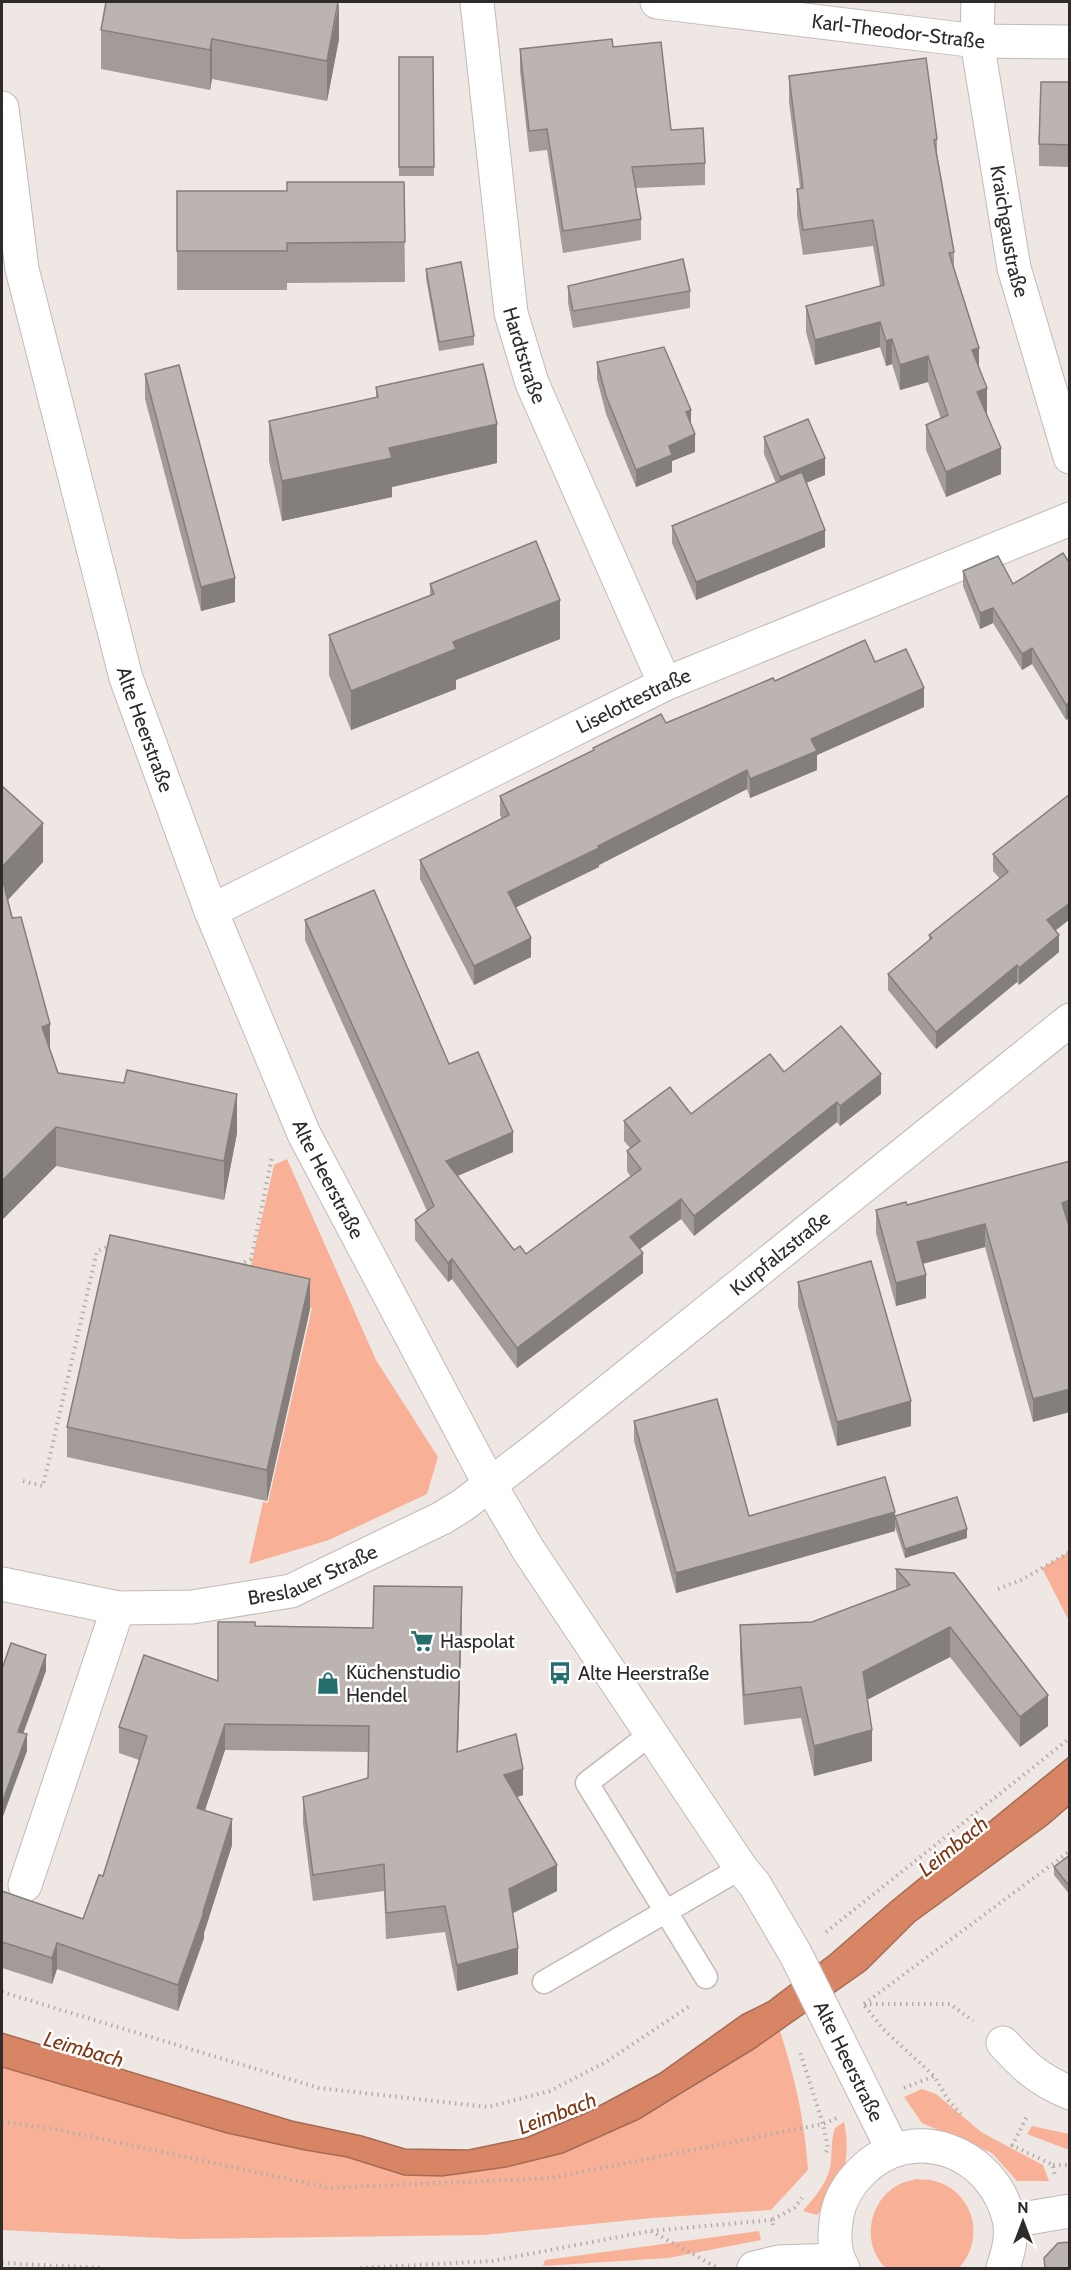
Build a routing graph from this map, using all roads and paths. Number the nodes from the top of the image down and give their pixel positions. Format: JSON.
{"nodes":[{"id":1,"x":477,"y":2,"type":"edge"},
{"id":2,"x":657,"y":2,"type":"edge"},
{"id":3,"x":978,"y":2,"type":"edge"},
{"id":4,"x":977,"y":42,"type":"junction"},
{"id":5,"x":1070,"y":42,"type":"edge"},
{"id":6,"x":2,"y":108,"type":"edge"},
{"id":7,"x":12,"y":270,"type":"edge"},
{"id":8,"x":1070,"y":457,"type":"edge"},
{"id":9,"x":1070,"y":519,"type":"edge"},
{"id":10,"x":665,"y":684,"type":"junction"},
{"id":11,"x":211,"y":911,"type":"junction"},
{"id":12,"x":1070,"y":1020,"type":"edge"},
{"id":13,"x":304,"y":1134,"type":"junction"},
{"id":14,"x":112,"y":1245,"type":"edge"},
{"id":15,"x":230,"y":1270,"type":"edge"},
{"id":16,"x":23,"y":1480,"type":"dead end"},
{"id":17,"x":490,"y":1485,"type":"junction"},
{"id":18,"x":1070,"y":1552,"type":"edge"},
{"id":19,"x":2,"y":1584,"type":"edge"},
{"id":20,"x":998,"y":1589,"type":"dead end"},
{"id":21,"x":118,"y":1608,"type":"junction"},
{"id":22,"x":652,"y":1733,"type":"junction"},
{"id":23,"x":1070,"y":1738,"type":"edge"},
{"id":24,"x":1070,"y":1851,"type":"edge"},
{"id":25,"x":741,"y":1868,"type":"junction"},
{"id":26,"x":25,"y":1885,"type":"dead end"},
{"id":27,"x":666,"y":1913,"type":"junction"},
{"id":28,"x":807,"y":1946,"type":"junction"},
{"id":29,"x":706,"y":1977,"type":"joint"},
{"id":30,"x":544,"y":1982,"type":"dead end"},
{"id":31,"x":2,"y":1992,"type":"edge"},
{"id":32,"x":860,"y":1997,"type":"dead end"},
{"id":33,"x":864,"y":2004,"type":"junction"},
{"id":34,"x":1003,"y":2043,"type":"joint"},
{"id":35,"x":798,"y":2044,"type":"dead end"},
{"id":36,"x":934,"y":2076,"type":"dead end"},
{"id":37,"x":1070,"y":2093,"type":"edge"},
{"id":38,"x":2,"y":2122,"type":"edge"},
{"id":39,"x":893,"y":2150,"type":"junction"},
{"id":40,"x":1053,"y":2165,"type":"dead end"},
{"id":41,"x":1070,"y":2165,"type":"edge"},
{"id":42,"x":1070,"y":2211,"type":"edge"},
{"id":43,"x":772,"y":2220,"type":"dead end"},
{"id":44,"x":1010,"y":2221,"type":"junction"},
{"id":45,"x":650,"y":2231,"type":"junction"},
{"id":46,"x":2,"y":2263,"type":"edge"},
{"id":47,"x":840,"y":2264,"type":"edge"},
{"id":48,"x":102,"y":2268,"type":"edge"},
{"id":49,"x":360,"y":2268,"type":"edge"},
{"id":50,"x":720,"y":2268,"type":"edge"},
{"id":51,"x":754,"y":2268,"type":"edge"},
{"id":52,"x":1003,"y":2268,"type":"edge"}],
"edges":[{"from":1,"to":10,"type":"street","name":"Hardtstraße"},
{"from":2,"to":4,"type":"street","name":"Karl-Theodor-Straße"},
{"from":3,"to":4,"type":"street","name":"Kraichgaustraße"},
{"from":4,"to":5,"type":"street","name":"Karl-Theodor-Straße"},
{"from":4,"to":8,"type":"street","name":"Kraichgaustraße"},
{"from":6,"to":7,"type":"street","name":"Alte Heerstraße"},
{"from":7,"to":11,"type":"street","name":"Alte Heerstraße"},
{"from":9,"to":10,"type":"street","name":"Liselottestraße"},
{"from":10,"to":11,"type":"street","name":"Liselottestraße"},
{"from":11,"to":13,"type":"street","name":"Alte Heerstraße"},
{"from":12,"to":17,"type":"street","name":"Kurpfalzstraße"},
{"from":13,"to":15,"type":"path"},
{"from":13,"to":17,"type":"street","name":"Alte Heerstraße"},
{"from":14,"to":16,"type":"path"},
{"from":17,"to":21,"type":"street","name":"Breslauer Straße"},
{"from":17,"to":22,"type":"street","name":"Alte Heerstraße"},
{"from":18,"to":20,"type":"path"},
{"from":19,"to":21,"type":"street","name":"Breslauer Straße"},
{"from":21,"to":26,"type":"street"},
{"from":22,"to":25,"type":"street","name":"Alte Heerstraße"},
{"from":22,"to":27,"type":"lane"},
{"from":23,"to":28,"type":"path"},
{"from":24,"to":33,"type":"path"},
{"from":25,"to":27,"type":"lane"},
{"from":25,"to":28,"type":"street","name":"Alte Heerstraße"},
{"from":27,"to":29,"type":"lane"},
{"from":27,"to":30,"type":"lane"},
{"from":28,"to":39,"type":"street","name":"Alte Heerstraße"},
{"from":29,"to":31,"type":"path"},
{"from":32,"to":33,"type":"path"},
{"from":33,"to":34,"type":"path"},
{"from":33,"to":36,"type":"path"},
{"from":34,"to":37,"type":"street"},
{"from":35,"to":38,"type":"path"},
{"from":39,"to":44,"type":"street"},
{"from":39,"to":47,"type":"street"},
{"from":40,"to":41,"type":"path"},
{"from":42,"to":44,"type":"street"},
{"from":43,"to":45,"type":"path"},
{"from":44,"to":52,"type":"street"},
{"from":45,"to":49,"type":"path"},
{"from":45,"to":50,"type":"path"},
{"from":46,"to":48,"type":"path"},
{"from":47,"to":51,"type":"street"}]}
